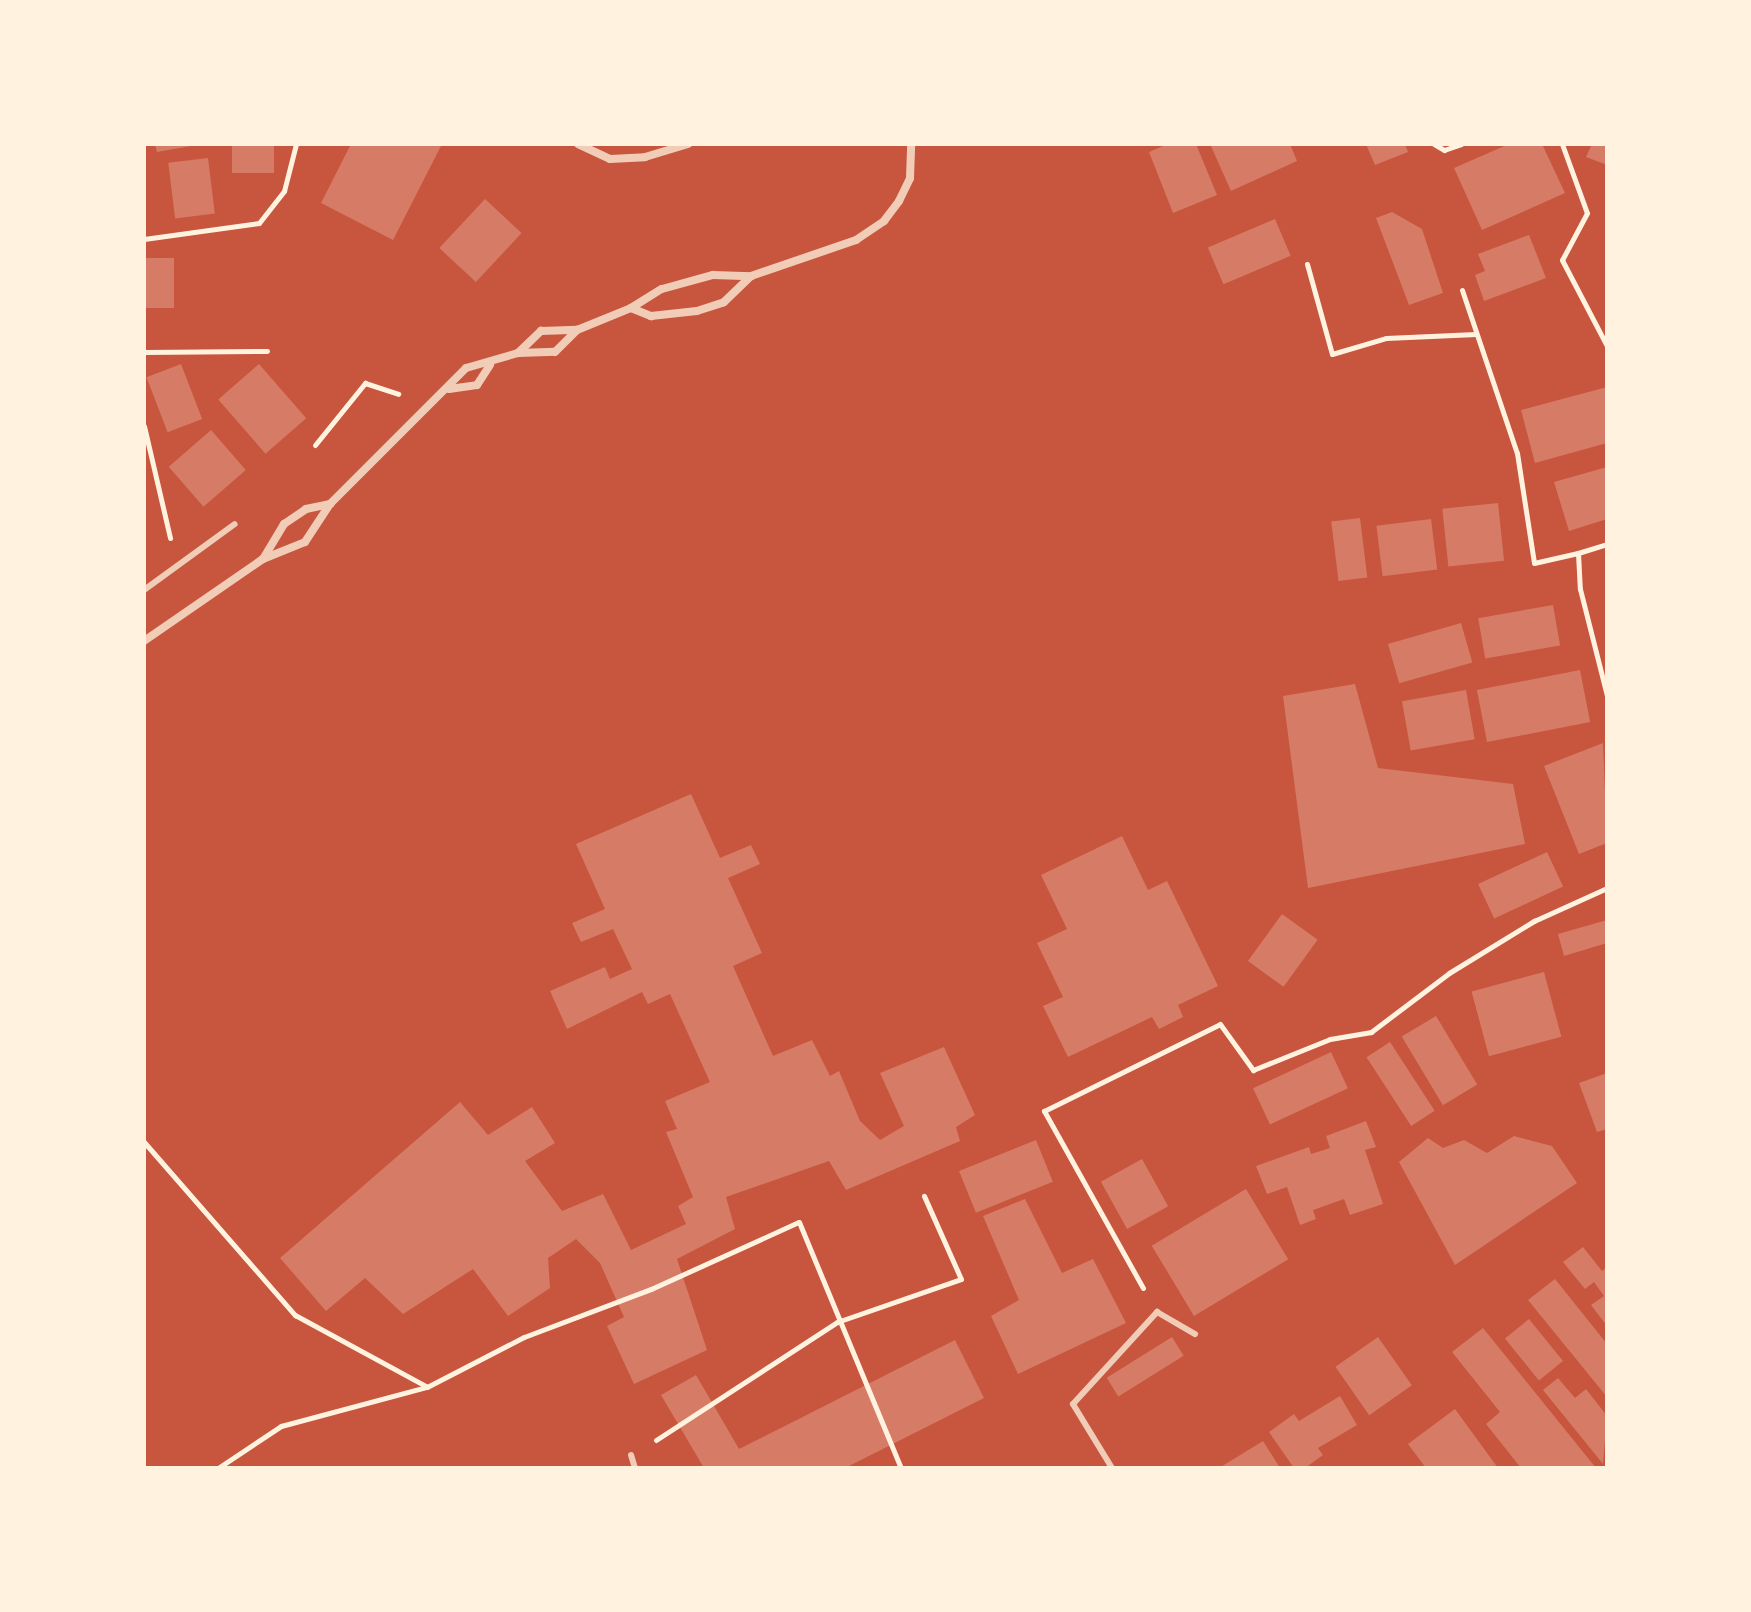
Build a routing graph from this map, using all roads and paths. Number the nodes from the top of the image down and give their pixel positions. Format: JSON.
{"nodes":[{"id":1,"x":296,"y":144,"type":"edge"},
{"id":2,"x":578,"y":144,"type":"edge"},
{"id":3,"x":688,"y":144,"type":"edge"},
{"id":4,"x":911,"y":144,"type":"edge"},
{"id":5,"x":1434,"y":144,"type":"edge"},
{"id":6,"x":1461,"y":144,"type":"edge"},
{"id":7,"x":1562,"y":144,"type":"edge"},
{"id":8,"x":144,"y":239,"type":"edge"},
{"id":9,"x":1307,"y":264,"type":"dead end"},
{"id":10,"x":751,"y":276,"type":"junction"},
{"id":11,"x":1462,"y":290,"type":"dead end"},
{"id":12,"x":631,"y":308,"type":"junction"},
{"id":13,"x":577,"y":330,"type":"junction"},
{"id":14,"x":1476,"y":334,"type":"junction"},
{"id":15,"x":1607,"y":346,"type":"edge"},
{"id":16,"x":267,"y":351,"type":"dead end"},
{"id":17,"x":144,"y":352,"type":"edge"},
{"id":18,"x":518,"y":353,"type":"junction"},
{"id":19,"x":490,"y":365,"type":"junction"},
{"id":20,"x":449,"y":389,"type":"junction"},
{"id":21,"x":425,"y":404,"type":"junction"},
{"id":22,"x":144,"y":426,"type":"edge"},
{"id":23,"x":315,"y":445,"type":"dead end"},
{"id":24,"x":330,"y":504,"type":"junction"},
{"id":25,"x":235,"y":524,"type":"dead end"},
{"id":26,"x":1607,"y":544,"type":"edge"},
{"id":27,"x":1578,"y":553,"type":"junction"},
{"id":28,"x":263,"y":559,"type":"junction"},
{"id":29,"x":176,"y":566,"type":"junction"},
{"id":30,"x":144,"y":590,"type":"edge"},
{"id":31,"x":144,"y":641,"type":"edge"},
{"id":32,"x":1607,"y":696,"type":"edge"},
{"id":33,"x":1607,"y":888,"type":"edge"},
{"id":34,"x":144,"y":1142,"type":"edge"},
{"id":35,"x":924,"y":1196,"type":"dead end"},
{"id":36,"x":1157,"y":1312,"type":"junction"},
{"id":37,"x":837,"y":1322,"type":"junction"},
{"id":38,"x":1195,"y":1334,"type":"dead end"},
{"id":39,"x":427,"y":1387,"type":"junction"},
{"id":40,"x":631,"y":1455,"type":"joint"},
{"id":41,"x":218,"y":1468,"type":"edge"},
{"id":42,"x":635,"y":1468,"type":"edge"},
{"id":43,"x":901,"y":1468,"type":"edge"},
{"id":44,"x":1112,"y":1468,"type":"edge"}],
"edges":[{"from":1,"to":8,"type":"path"},
{"from":2,"to":3,"type":"street"},
{"from":4,"to":10,"type":"street"},
{"from":5,"to":6,"type":"path"},
{"from":7,"to":15,"type":"path"},
{"from":9,"to":14,"type":"path"},
{"from":10,"to":12,"type":"street"},
{"from":10,"to":12,"type":"street"},
{"from":11,"to":14,"type":"path"},
{"from":12,"to":13,"type":"street"},
{"from":13,"to":18,"type":"street"},
{"from":13,"to":18,"type":"street"},
{"from":14,"to":27,"type":"path"},
{"from":16,"to":17,"type":"path"},
{"from":18,"to":19,"type":"street"},
{"from":19,"to":20,"type":"street"},
{"from":19,"to":20,"type":"street"},
{"from":20,"to":21,"type":"street"},
{"from":21,"to":23,"type":"path"},
{"from":21,"to":24,"type":"street"},
{"from":22,"to":29,"type":"path"},
{"from":24,"to":28,"type":"street"},
{"from":24,"to":28,"type":"street"},
{"from":25,"to":29,"type":"lane"},
{"from":26,"to":27,"type":"path"},
{"from":27,"to":32,"type":"path"},
{"from":28,"to":31,"type":"street"},
{"from":29,"to":30,"type":"lane"},
{"from":33,"to":36,"type":"path"},
{"from":34,"to":39,"type":"path"},
{"from":35,"to":37,"type":"path"},
{"from":36,"to":38,"type":"lane"},
{"from":36,"to":44,"type":"lane"},
{"from":37,"to":39,"type":"path"},
{"from":37,"to":40,"type":"path"},
{"from":37,"to":43,"type":"path"},
{"from":39,"to":41,"type":"path"},
{"from":40,"to":42,"type":"lane"}]}
